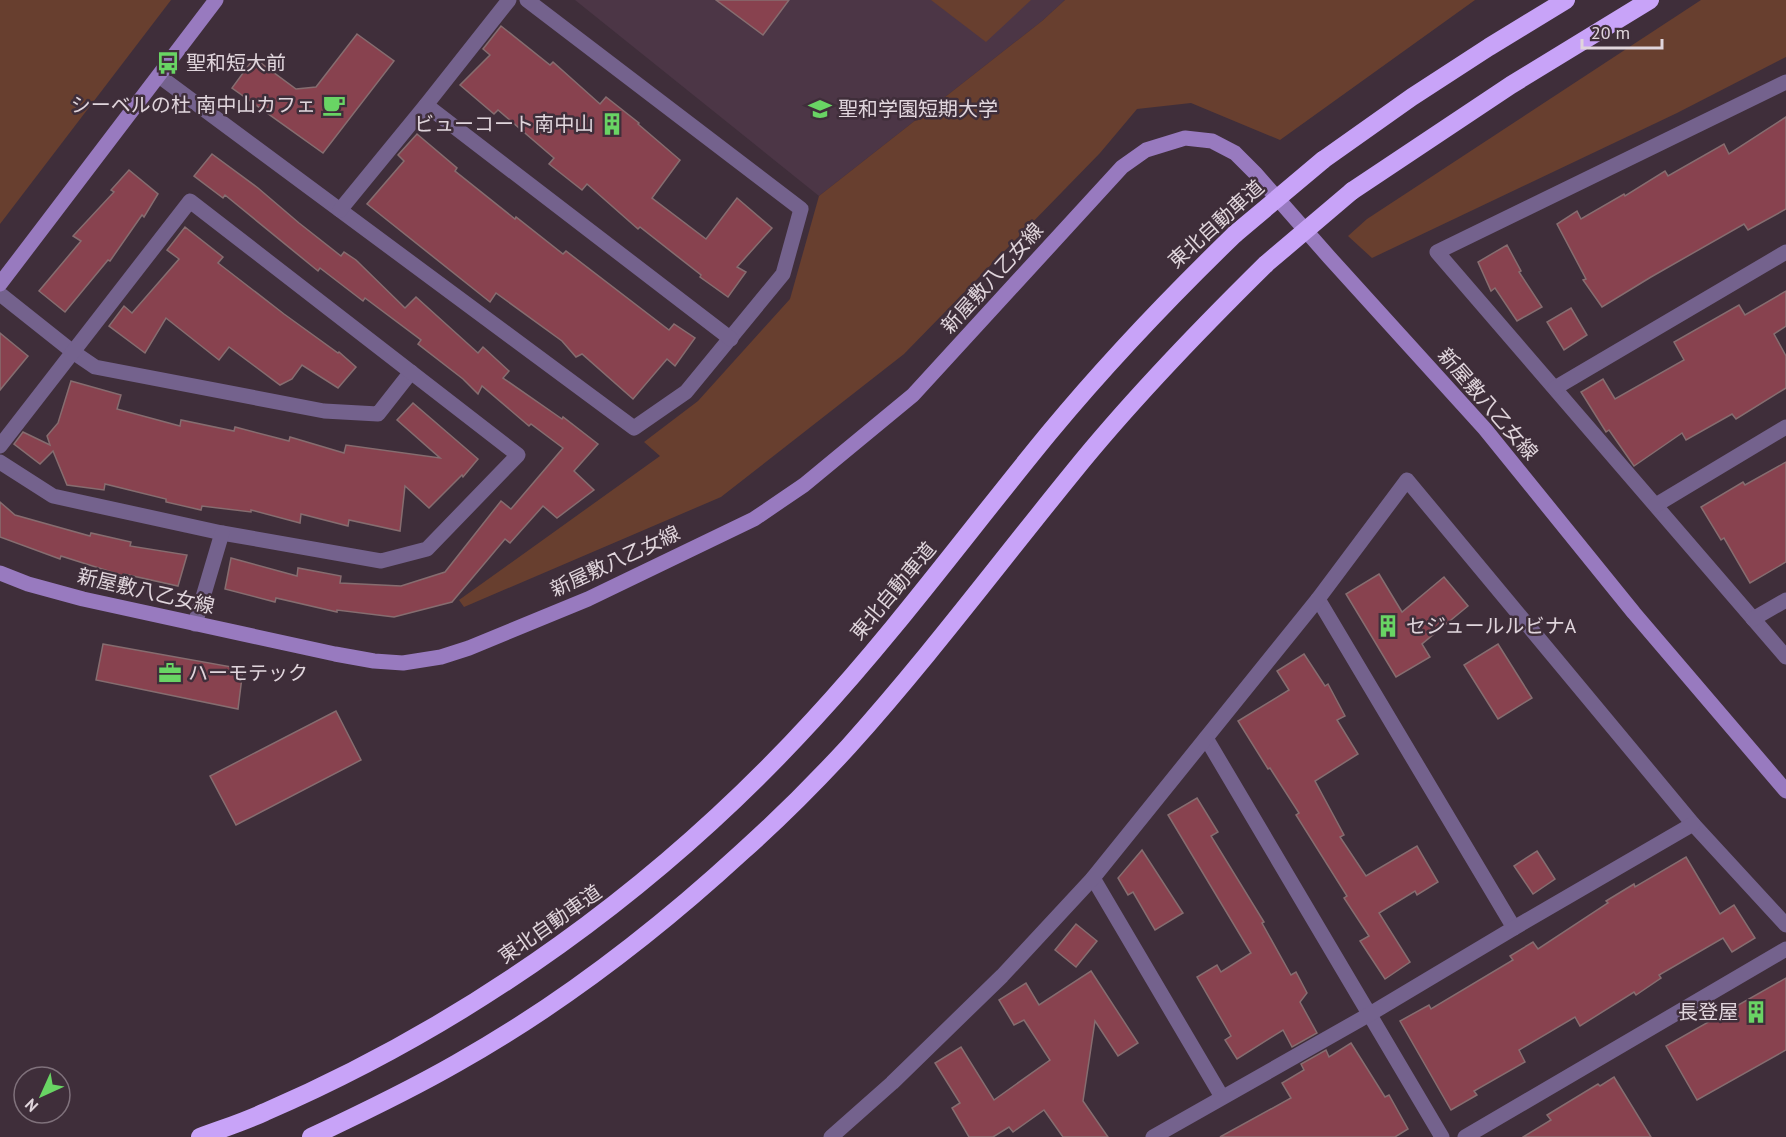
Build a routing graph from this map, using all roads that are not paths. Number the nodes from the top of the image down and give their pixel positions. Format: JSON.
{"nodes":[{"id":1,"x":216,"y":0,"type":"edge"},
{"id":2,"x":509,"y":0,"type":"edge"},
{"id":3,"x":527,"y":0,"type":"edge"},
{"id":4,"x":1566,"y":0,"type":"edge"},
{"id":5,"x":1650,"y":0,"type":"edge"},
{"id":6,"x":159,"y":76,"type":"junction"},
{"id":7,"x":1786,"y":82,"type":"edge"},
{"id":8,"x":426,"y":105,"type":"junction"},
{"id":9,"x":340,"y":210,"type":"junction"},
{"id":10,"x":1786,"y":252,"type":"edge"},
{"id":11,"x":0,"y":284,"type":"edge"},
{"id":12,"x":0,"y":294,"type":"edge"},
{"id":13,"x":731,"y":339,"type":"junction"},
{"id":14,"x":73,"y":352,"type":"junction"},
{"id":15,"x":411,"y":372,"type":"junction"},
{"id":16,"x":1555,"y":388,"type":"junction"},
{"id":17,"x":1786,"y":428,"type":"edge"},
{"id":18,"x":0,"y":446,"type":"edge"},
{"id":19,"x":0,"y":462,"type":"edge"},
{"id":20,"x":1656,"y":505,"type":"junction"},
{"id":21,"x":222,"y":533,"type":"junction"},
{"id":22,"x":0,"y":573,"type":"edge"},
{"id":23,"x":1318,"y":599,"type":"junction"},
{"id":24,"x":1786,"y":600,"type":"edge"},
{"id":25,"x":1753,"y":619,"type":"junction"},
{"id":26,"x":195,"y":624,"type":"junction"},
{"id":27,"x":1786,"y":657,"type":"edge"},
{"id":28,"x":1206,"y":738,"type":"junction"},
{"id":29,"x":1786,"y":791,"type":"edge"},
{"id":30,"x":1693,"y":824,"type":"junction"},
{"id":31,"x":1093,"y":878,"type":"junction"},
{"id":32,"x":1786,"y":925,"type":"edge"},
{"id":33,"x":1514,"y":928,"type":"junction"},
{"id":34,"x":1786,"y":949,"type":"edge"},
{"id":35,"x":1370,"y":1014,"type":"junction"},
{"id":36,"x":1221,"y":1097,"type":"junction"},
{"id":37,"x":200,"y":1137,"type":"edge"},
{"id":38,"x":310,"y":1137,"type":"edge"},
{"id":39,"x":831,"y":1137,"type":"edge"},
{"id":40,"x":1153,"y":1137,"type":"edge"},
{"id":41,"x":1442,"y":1137,"type":"edge"},
{"id":42,"x":1465,"y":1137,"type":"edge"}],
"edges":[{"from":1,"to":6,"type":"street"},
{"from":2,"to":8,"type":"street"},
{"from":3,"to":13,"type":"street"},
{"from":4,"to":37,"type":"highway","name":"東北自動車道","bridge":true},
{"from":5,"to":38,"type":"highway","bridge":true},
{"from":6,"to":9,"type":"street"},
{"from":6,"to":11,"type":"street"},
{"from":7,"to":16,"type":"street"},
{"from":8,"to":9,"type":"street"},
{"from":8,"to":13,"type":"street"},
{"from":9,"to":13,"type":"street"},
{"from":10,"to":16,"type":"street"},
{"from":12,"to":14,"type":"street"},
{"from":14,"to":15,"type":"street"},
{"from":14,"to":15,"type":"street"},
{"from":14,"to":18,"type":"street"},
{"from":15,"to":21,"type":"street"},
{"from":16,"to":20,"type":"street"},
{"from":17,"to":20,"type":"street"},
{"from":19,"to":21,"type":"street"},
{"from":20,"to":25,"type":"street"},
{"from":21,"to":26,"type":"street"},
{"from":22,"to":26,"type":"street","name":"新屋敷八乙女線"},
{"from":23,"to":28,"type":"street"},
{"from":23,"to":30,"type":"street"},
{"from":23,"to":33,"type":"street"},
{"from":24,"to":25,"type":"street"},
{"from":25,"to":27,"type":"street"},
{"from":26,"to":29,"type":"street","name":"新屋敷八乙女線"},
{"from":28,"to":31,"type":"street"},
{"from":28,"to":35,"type":"street"},
{"from":30,"to":32,"type":"street"},
{"from":30,"to":33,"type":"street"},
{"from":31,"to":36,"type":"street"},
{"from":31,"to":39,"type":"street"},
{"from":33,"to":35,"type":"street"},
{"from":34,"to":42,"type":"street"},
{"from":35,"to":36,"type":"street"},
{"from":35,"to":41,"type":"street"},
{"from":36,"to":40,"type":"street"}]}
